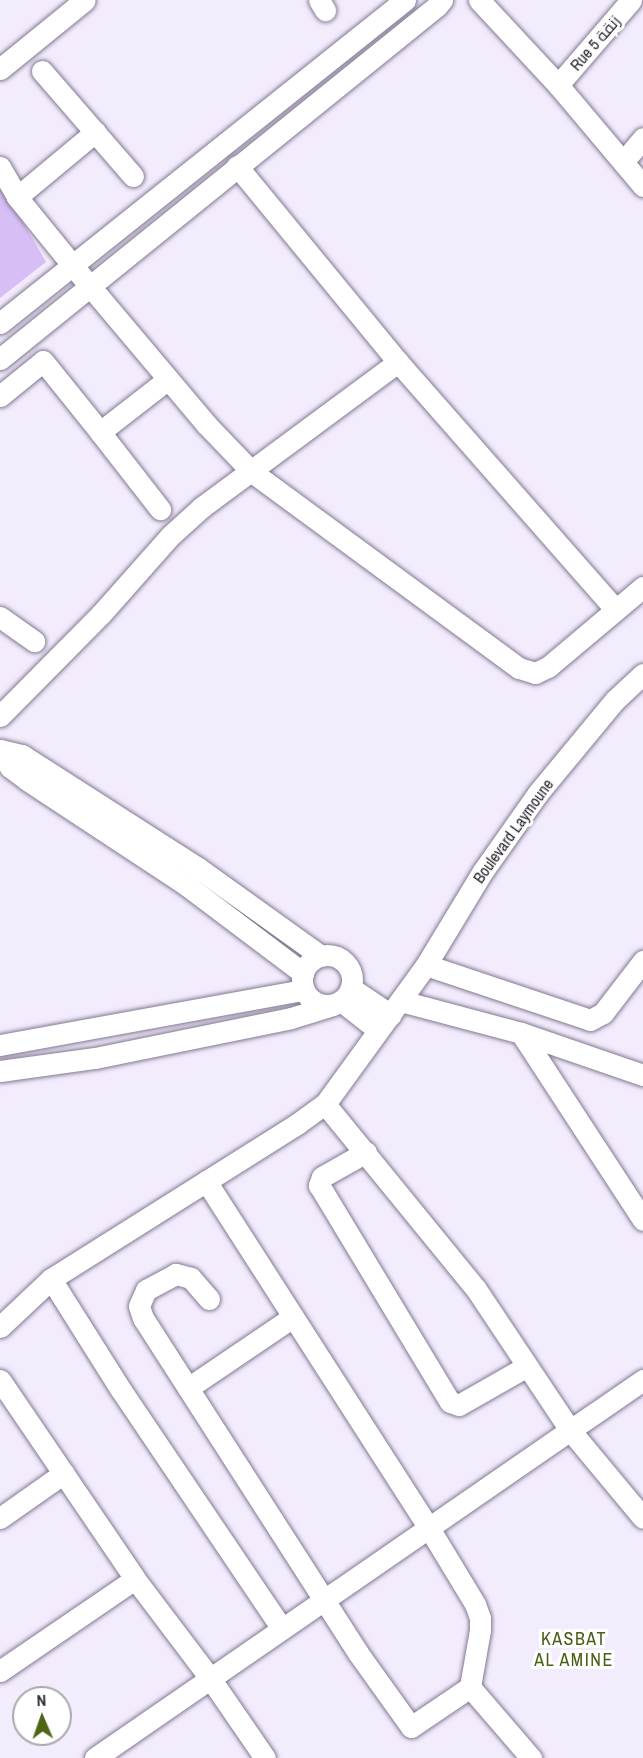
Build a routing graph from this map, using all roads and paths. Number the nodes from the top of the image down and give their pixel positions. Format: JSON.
{"nodes":[{"id":1,"x":85,"y":0,"type":"edge"},
{"id":2,"x":405,"y":0,"type":"edge"},
{"id":3,"x":442,"y":0,"type":"edge"},
{"id":4,"x":479,"y":0,"type":"edge"},
{"id":5,"x":632,"y":0,"type":"edge"},
{"id":6,"x":0,"y":69,"type":"edge"},
{"id":7,"x":42,"y":71,"type":"dead end"},
{"id":8,"x":558,"y":85,"type":"junction"},
{"id":9,"x":95,"y":132,"type":"junction"},
{"id":10,"x":643,"y":138,"type":"edge"},
{"id":11,"x":623,"y":162,"type":"junction"},
{"id":12,"x":237,"y":166,"type":"junction"},
{"id":13,"x":0,"y":167,"type":"edge"},
{"id":14,"x":133,"y":176,"type":"dead end"},
{"id":15,"x":643,"y":186,"type":"edge"},
{"id":16,"x":17,"y":197,"type":"junction"},
{"id":17,"x":73,"y":266,"type":"junction"},
{"id":18,"x":90,"y":285,"type":"junction"},
{"id":19,"x":0,"y":323,"type":"edge"},
{"id":20,"x":25,"y":338,"type":"junction"},
{"id":21,"x":0,"y":359,"type":"edge"},
{"id":22,"x":43,"y":361,"type":"junction"},
{"id":23,"x":398,"y":362,"type":"junction"},
{"id":24,"x":168,"y":379,"type":"junction"},
{"id":25,"x":0,"y":396,"type":"edge"},
{"id":26,"x":100,"y":432,"type":"junction"},
{"id":27,"x":252,"y":472,"type":"junction"},
{"id":28,"x":160,"y":509,"type":"dead end"},
{"id":29,"x":643,"y":587,"type":"edge"},
{"id":30,"x":615,"y":609,"type":"junction"},
{"id":31,"x":0,"y":617,"type":"edge"},
{"id":32,"x":34,"y":642,"type":"dead end"},
{"id":33,"x":643,"y":674,"type":"edge"},
{"id":34,"x":0,"y":716,"type":"edge"},
{"id":35,"x":0,"y":750,"type":"edge"},
{"id":36,"x":321,"y":956,"type":"junction"},
{"id":37,"x":643,"y":961,"type":"edge"},
{"id":38,"x":426,"y":965,"type":"junction"},
{"id":39,"x":303,"y":981,"type":"junction"},
{"id":40,"x":342,"y":998,"type":"junction"},
{"id":41,"x":390,"y":1015,"type":"junction"},
{"id":42,"x":521,"y":1033,"type":"junction"},
{"id":43,"x":0,"y":1045,"type":"edge"},
{"id":44,"x":0,"y":1071,"type":"edge"},
{"id":45,"x":643,"y":1075,"type":"edge"},
{"id":46,"x":325,"y":1104,"type":"junction"},
{"id":47,"x":366,"y":1152,"type":"junction"},
{"id":48,"x":206,"y":1181,"type":"junction"},
{"id":49,"x":643,"y":1220,"type":"edge"},
{"id":50,"x":51,"y":1279,"type":"junction"},
{"id":51,"x":209,"y":1299,"type":"dead end"},
{"id":52,"x":293,"y":1317,"type":"junction"},
{"id":53,"x":0,"y":1328,"type":"edge"},
{"id":54,"x":527,"y":1366,"type":"junction"},
{"id":55,"x":0,"y":1380,"type":"edge"},
{"id":56,"x":643,"y":1380,"type":"edge"},
{"id":57,"x":188,"y":1388,"type":"junction"},
{"id":58,"x":570,"y":1430,"type":"junction"},
{"id":59,"x":64,"y":1473,"type":"junction"},
{"id":60,"x":0,"y":1518,"type":"edge"},
{"id":61,"x":643,"y":1518,"type":"edge"},
{"id":62,"x":429,"y":1528,"type":"junction"},
{"id":63,"x":135,"y":1579,"type":"junction"},
{"id":64,"x":324,"y":1600,"type":"junction"},
{"id":65,"x":282,"y":1629,"type":"junction"},
{"id":66,"x":0,"y":1671,"type":"edge"},
{"id":67,"x":210,"y":1678,"type":"junction"},
{"id":68,"x":470,"y":1687,"type":"junction"},
{"id":69,"x":95,"y":1758,"type":"edge"},
{"id":70,"x":265,"y":1758,"type":"edge"},
{"id":71,"x":531,"y":1758,"type":"edge"}],
"edges":[{"from":1,"to":6,"type":"street"},
{"from":2,"to":17,"type":"street"},
{"from":3,"to":12,"type":"street"},
{"from":4,"to":8,"type":"street"},
{"from":5,"to":8,"type":"street","name":"Rue 5 زنقة"},
{"from":7,"to":9,"type":"street"},
{"from":8,"to":11,"type":"street"},
{"from":9,"to":14,"type":"street"},
{"from":9,"to":16,"type":"street"},
{"from":10,"to":11,"type":"street"},
{"from":11,"to":15,"type":"street"},
{"from":12,"to":18,"type":"street"},
{"from":12,"to":23,"type":"street"},
{"from":13,"to":16,"type":"street"},
{"from":16,"to":17,"type":"street"},
{"from":17,"to":18,"type":"street"},
{"from":17,"to":19,"type":"street"},
{"from":18,"to":20,"type":"street"},
{"from":18,"to":24,"type":"street"},
{"from":20,"to":21,"type":"street"},
{"from":20,"to":22,"type":"street"},
{"from":22,"to":25,"type":"street"},
{"from":22,"to":26,"type":"street"},
{"from":23,"to":27,"type":"street"},
{"from":23,"to":30,"type":"street"},
{"from":24,"to":26,"type":"street"},
{"from":24,"to":27,"type":"street"},
{"from":26,"to":28,"type":"street"},
{"from":27,"to":30,"type":"street"},
{"from":27,"to":34,"type":"street"},
{"from":29,"to":30,"type":"street"},
{"from":31,"to":32,"type":"street"},
{"from":33,"to":38,"type":"street","name":"Boulevard Laymoune"},
{"from":35,"to":36,"type":"street"},
{"from":35,"to":39,"type":"street"},
{"from":36,"to":39,"type":"street"},
{"from":36,"to":40,"type":"street"},
{"from":37,"to":38,"type":"street"},
{"from":38,"to":41,"type":"street","name":"Boulevard Laymoune"},
{"from":39,"to":40,"type":"street"},
{"from":39,"to":43,"type":"street"},
{"from":40,"to":41,"type":"street"},
{"from":40,"to":44,"type":"street"},
{"from":41,"to":42,"type":"street"},
{"from":41,"to":46,"type":"street","name":"Boulevard Laymoune"},
{"from":42,"to":45,"type":"street"},
{"from":42,"to":49,"type":"street"},
{"from":46,"to":47,"type":"street"},
{"from":46,"to":48,"type":"street"},
{"from":47,"to":54,"type":"street"},
{"from":47,"to":54,"type":"street"},
{"from":48,"to":50,"type":"street"},
{"from":48,"to":52,"type":"street"},
{"from":50,"to":53,"type":"street"},
{"from":50,"to":65,"type":"street"},
{"from":51,"to":57,"type":"street"},
{"from":52,"to":57,"type":"street"},
{"from":52,"to":62,"type":"street"},
{"from":54,"to":58,"type":"street"},
{"from":55,"to":59,"type":"street"},
{"from":56,"to":58,"type":"street"},
{"from":57,"to":64,"type":"street"},
{"from":58,"to":61,"type":"street"},
{"from":58,"to":62,"type":"street"},
{"from":59,"to":60,"type":"street"},
{"from":59,"to":63,"type":"street"},
{"from":62,"to":64,"type":"street"},
{"from":62,"to":68,"type":"street"},
{"from":63,"to":66,"type":"street"},
{"from":63,"to":67,"type":"street"},
{"from":64,"to":65,"type":"street"},
{"from":64,"to":68,"type":"street"},
{"from":65,"to":67,"type":"street"},
{"from":67,"to":69,"type":"street"},
{"from":67,"to":70,"type":"street"},
{"from":68,"to":71,"type":"street"}]}
